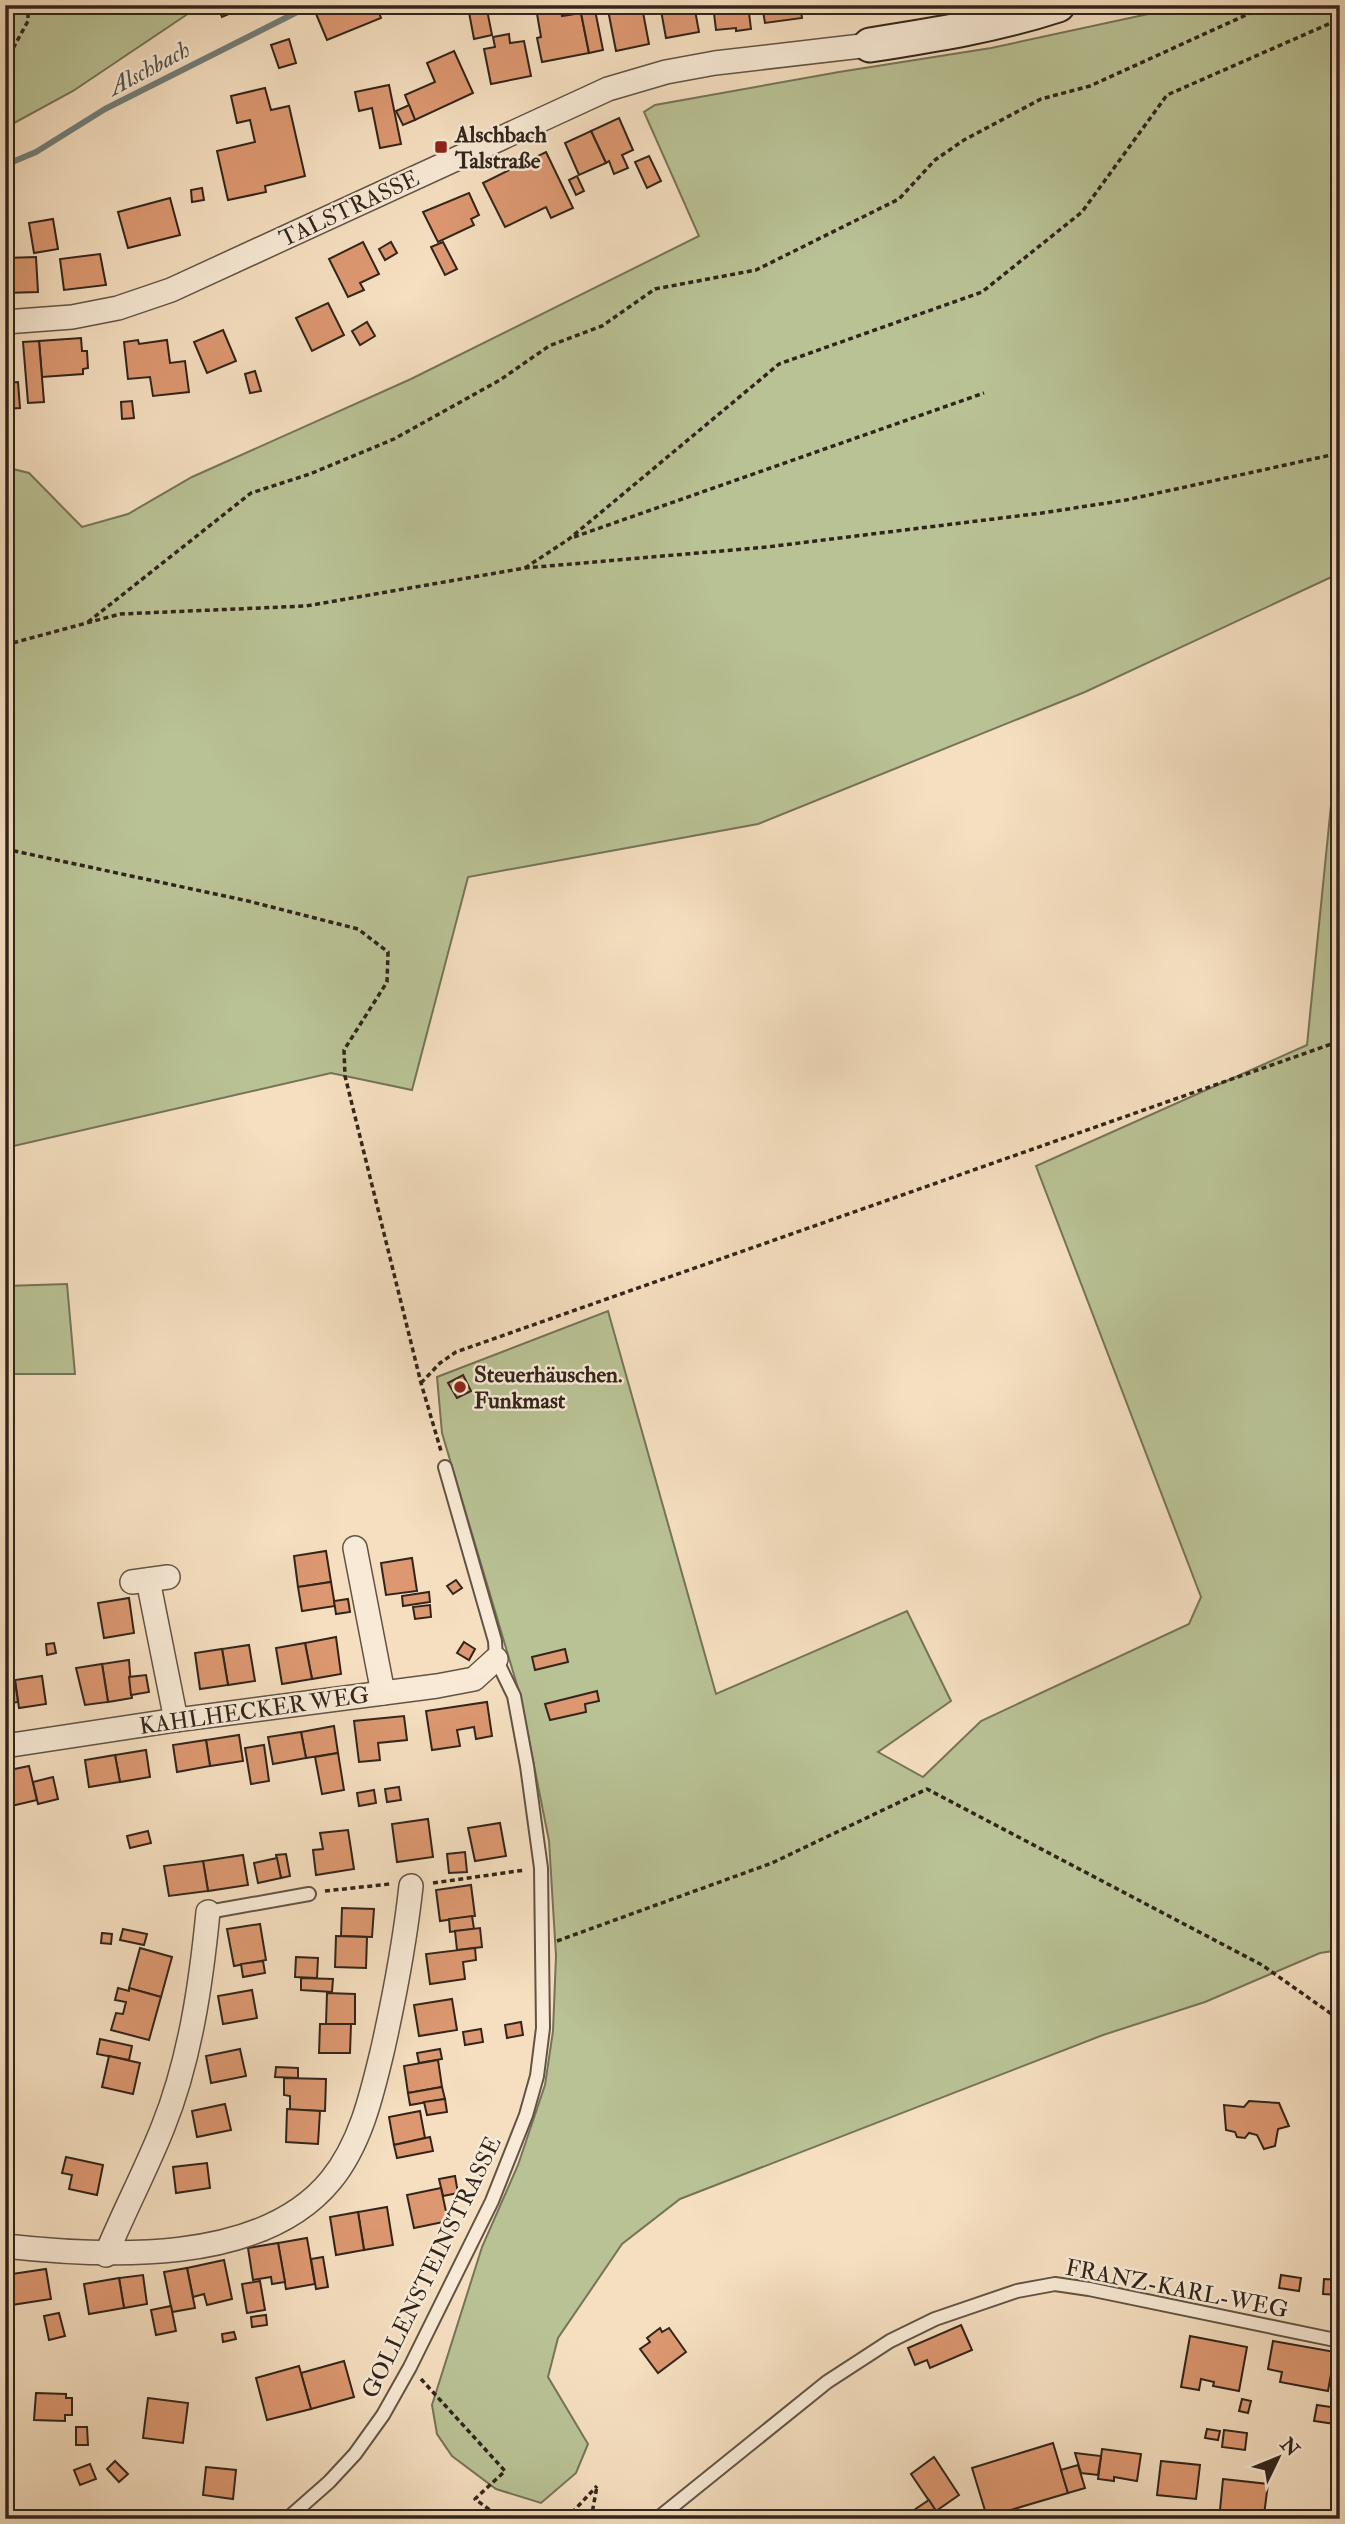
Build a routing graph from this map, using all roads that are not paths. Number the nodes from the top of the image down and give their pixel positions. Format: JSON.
{"nodes":[{"id":1,"x":1058,"y":5,"type":"edge"},
{"id":2,"x":870,"y":44,"type":"joint"},
{"id":3,"x":5,"y":322,"type":"edge"},
{"id":4,"x":445,"y":1467,"type":"road end"},
{"id":5,"x":355,"y":1548,"type":"dead end"},
{"id":6,"x":150,"y":1580,"type":"dead end"},
{"id":7,"x":496,"y":1659,"type":"junction"},
{"id":8,"x":383,"y":1693,"type":"junction"},
{"id":9,"x":176,"y":1720,"type":"junction"},
{"id":10,"x":5,"y":1746,"type":"edge"},
{"id":11,"x":411,"y":1886,"type":"road end"},
{"id":12,"x":309,"y":1894,"type":"road end"},
{"id":13,"x":208,"y":1912,"type":"joint"},
{"id":14,"x":5,"y":2246,"type":"edge"},
{"id":15,"x":107,"y":2255,"type":"junction"},
{"id":16,"x":1340,"y":2341,"type":"edge"},
{"id":17,"x":287,"y":2519,"type":"edge"},
{"id":18,"x":657,"y":2519,"type":"edge"}],
"edges":[{"from":1,"to":2,"type":"street","name":"TALSTRASSE"},
{"from":2,"to":3,"type":"street","name":"TALSTRASSE"},
{"from":4,"to":7,"type":"lane","name":"GOLLENSTEINSTRASSE"},
{"from":5,"to":8,"type":"street"},
{"from":6,"to":9,"type":"street"},
{"from":7,"to":8,"type":"street","name":"KAHLHECKER WEG"},
{"from":7,"to":17,"type":"lane","name":"GOLLENSTEINSTRASSE"},
{"from":8,"to":9,"type":"street","name":"KAHLHECKER WEG"},
{"from":9,"to":10,"type":"street","name":"KAHLHECKER WEG"},
{"from":11,"to":15,"type":"street"},
{"from":12,"to":13,"type":"lane"},
{"from":13,"to":15,"type":"street"},
{"from":14,"to":15,"type":"street"},
{"from":16,"to":18,"type":"lane","name":"FRANZ-KARL-WEG"}]}
